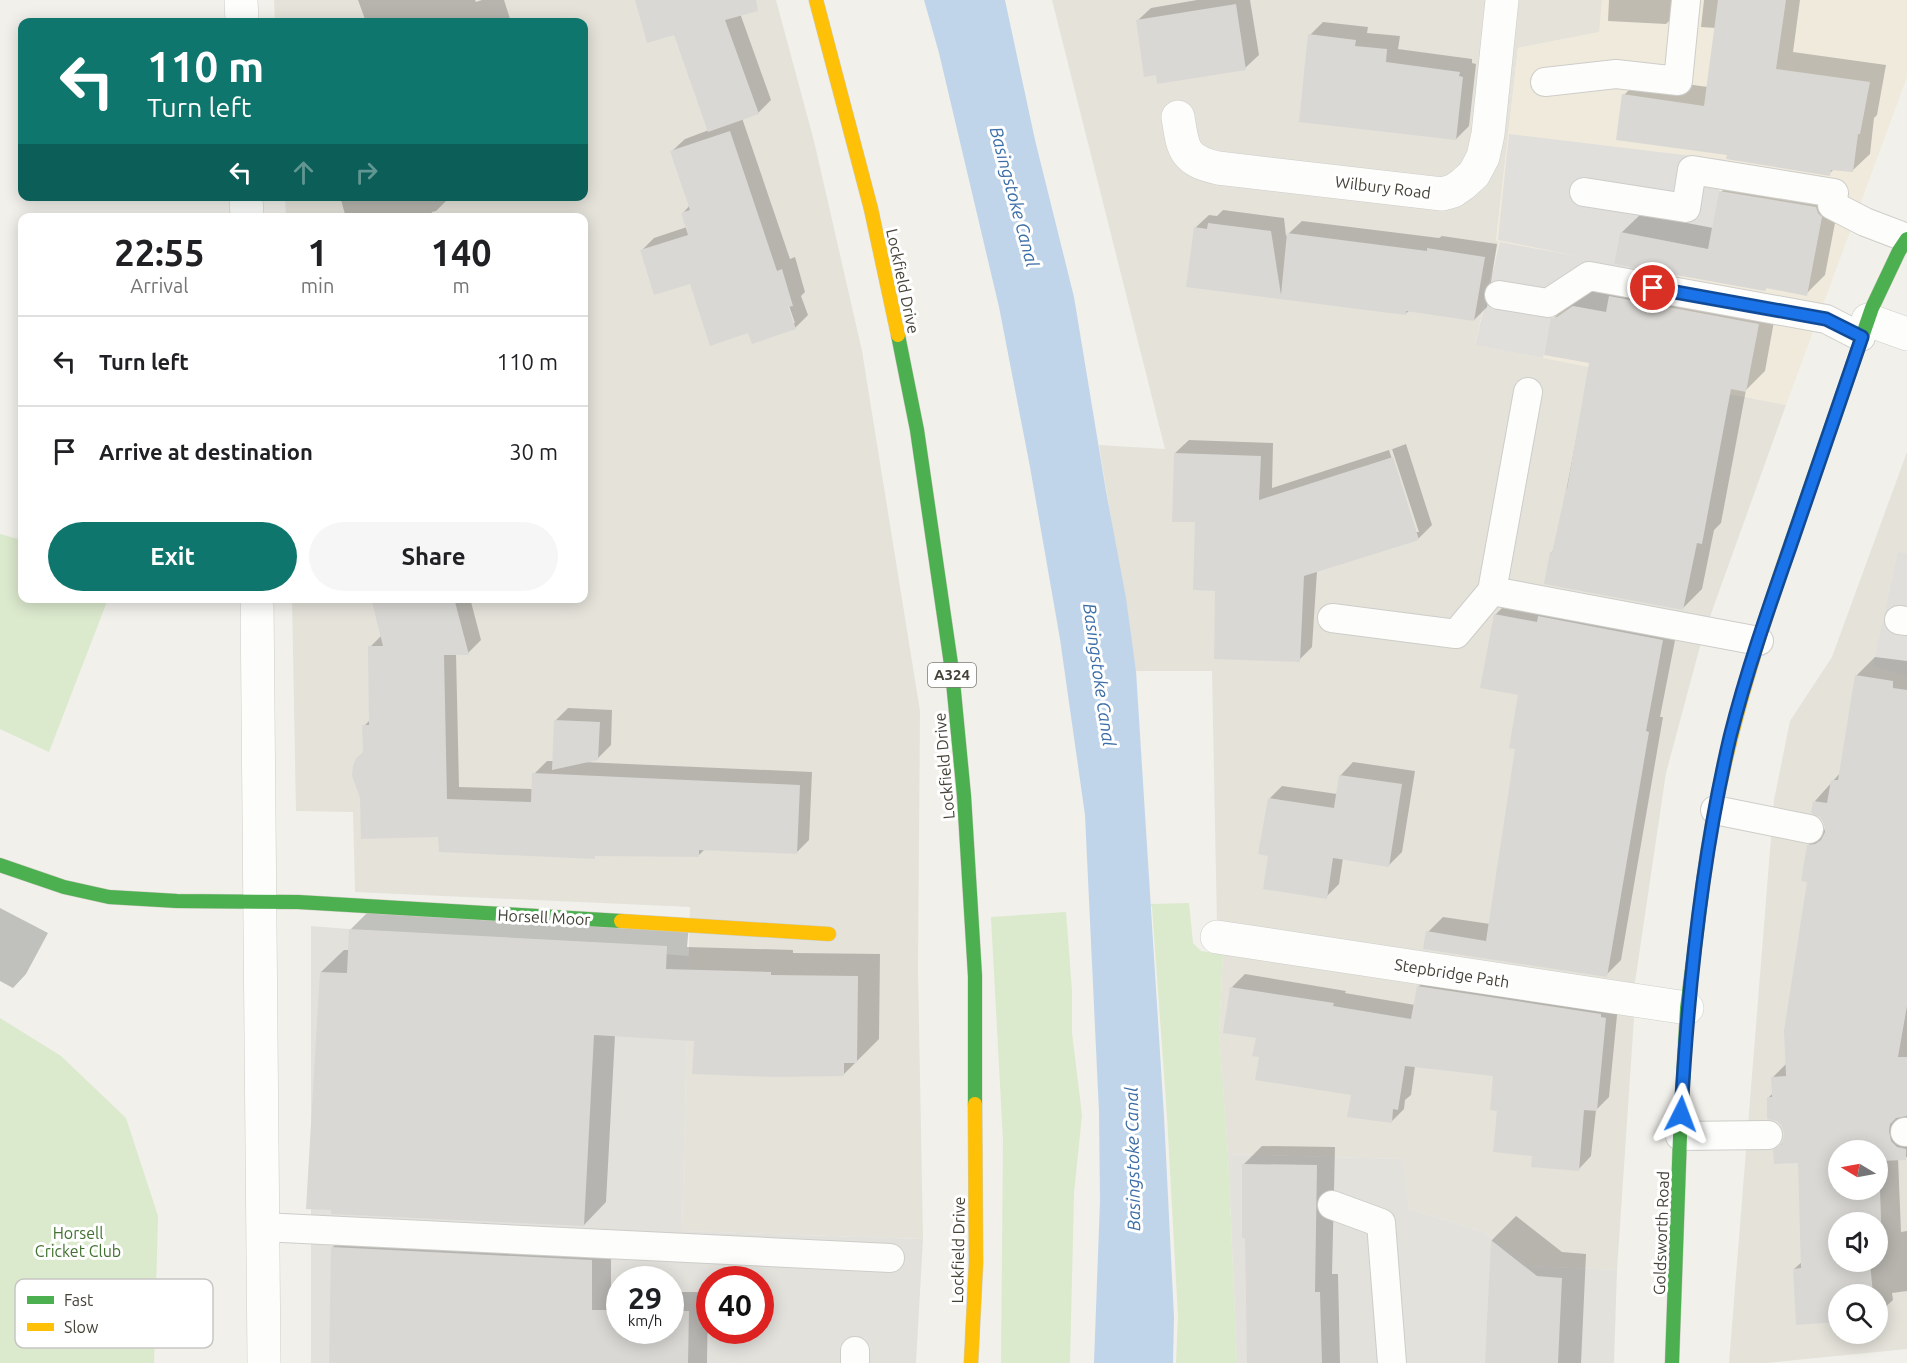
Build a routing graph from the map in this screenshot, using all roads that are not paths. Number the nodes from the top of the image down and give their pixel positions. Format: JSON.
{"nodes":[{"id":1,"x":241,"y":0,"type":"edge"},
{"id":2,"x":816,"y":0,"type":"edge"},
{"id":3,"x":1502,"y":0,"type":"edge"},
{"id":4,"x":1686,"y":0,"type":"edge"},
{"id":5,"x":242,"y":18,"type":"edge"},
{"id":6,"x":1545,"y":82,"type":"dead end"},
{"id":7,"x":1178,"y":117,"type":"dead end"},
{"id":8,"x":1584,"y":192,"type":"dead end"},
{"id":9,"x":1907,"y":238,"type":"edge"},
{"id":10,"x":1499,"y":295,"type":"dead end"},
{"id":11,"x":1865,"y":328,"type":"junction"},
{"id":12,"x":1907,"y":333,"type":"edge"},
{"id":13,"x":1528,"y":392,"type":"dead end"},
{"id":14,"x":1492,"y":591,"type":"junction"},
{"id":15,"x":257,"y":603,"type":"edge"},
{"id":16,"x":1332,"y":618,"type":"dead end"},
{"id":17,"x":1759,"y":641,"type":"junction"},
{"id":18,"x":1715,"y":810,"type":"junction"},
{"id":19,"x":1809,"y":829,"type":"dead end"},
{"id":20,"x":0,"y":865,"type":"edge"},
{"id":21,"x":259,"y":902,"type":"junction"},
{"id":22,"x":829,"y":934,"type":"dead end"},
{"id":23,"x":1217,"y":937,"type":"dead end"},
{"id":24,"x":1687,"y":1008,"type":"junction"},
{"id":25,"x":1768,"y":1135,"type":"dead end"},
{"id":26,"x":1680,"y":1136,"type":"junction"},
{"id":27,"x":1332,"y":1205,"type":"dead end"},
{"id":28,"x":262,"y":1227,"type":"junction"},
{"id":29,"x":890,"y":1258,"type":"dead end"},
{"id":30,"x":264,"y":1363,"type":"edge"},
{"id":31,"x":971,"y":1363,"type":"edge"},
{"id":32,"x":1392,"y":1363,"type":"edge"},
{"id":33,"x":1672,"y":1363,"type":"edge"}],
"edges":[{"from":1,"to":5,"type":"street"},
{"from":2,"to":31,"type":"street","name":"Lockfield Drive","number":"A324"},
{"from":3,"to":7,"type":"street","name":"Wilbury Road"},
{"from":4,"to":6,"type":"lane"},
{"from":8,"to":9,"type":"lane"},
{"from":9,"to":11,"type":"street","name":"Goldsworth Road"},
{"from":10,"to":11,"type":"lane"},
{"from":11,"to":12,"type":"street"},
{"from":11,"to":17,"type":"street","name":"Goldsworth Road"},
{"from":13,"to":14,"type":"lane"},
{"from":14,"to":16,"type":"lane"},
{"from":14,"to":17,"type":"lane"},
{"from":15,"to":21,"type":"street"},
{"from":17,"to":18,"type":"street","name":"Goldsworth Road"},
{"from":18,"to":19,"type":"lane"},
{"from":18,"to":24,"type":"street","name":"Goldsworth Road"},
{"from":20,"to":21,"type":"street","name":"Horsell Moor"},
{"from":21,"to":22,"type":"street","name":"Horsell Moor"},
{"from":21,"to":28,"type":"street"},
{"from":23,"to":24,"type":"street","name":"Stepbridge Path"},
{"from":24,"to":26,"type":"street","name":"Goldsworth Road"},
{"from":25,"to":26,"type":"lane"},
{"from":26,"to":33,"type":"street","name":"Goldsworth Road"},
{"from":27,"to":32,"type":"lane"},
{"from":28,"to":29,"type":"lane"},
{"from":28,"to":30,"type":"street"}]}
